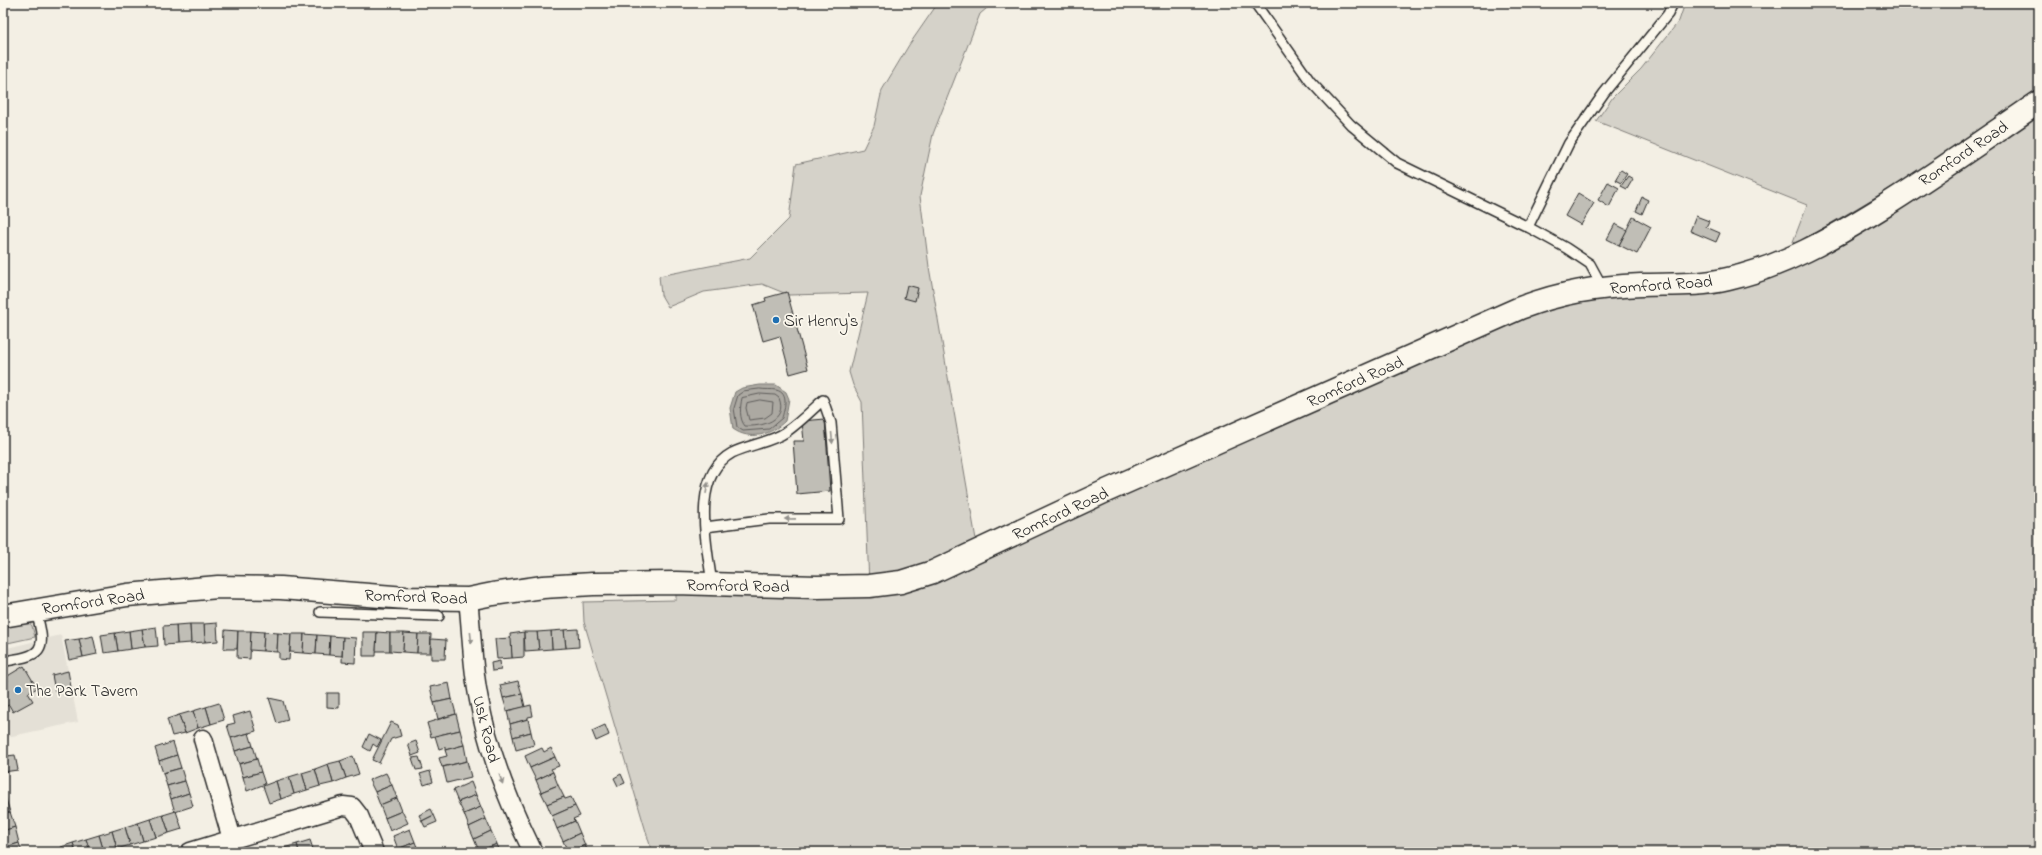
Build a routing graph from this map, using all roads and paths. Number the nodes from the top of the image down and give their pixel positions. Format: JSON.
{"nodes":[{"id":1,"x":1255,"y":3,"type":"edge"},
{"id":2,"x":1673,"y":3,"type":"edge"},
{"id":3,"x":2039,"y":102,"type":"edge"},
{"id":4,"x":1528,"y":227,"type":"junction"},
{"id":5,"x":1602,"y":288,"type":"junction"},
{"id":6,"x":705,"y":527,"type":"junction"},
{"id":7,"x":712,"y":584,"type":"junction"},
{"id":8,"x":468,"y":600,"type":"junction"},
{"id":9,"x":357,"y":604,"type":"junction"},
{"id":10,"x":406,"y":606,"type":"junction"},
{"id":11,"x":36,"y":610,"type":"junction"},
{"id":12,"x":320,"y":612,"type":"dead end"},
{"id":13,"x":3,"y":616,"type":"edge"},
{"id":14,"x":439,"y":616,"type":"dead end"},
{"id":15,"x":3,"y":662,"type":"edge"},
{"id":16,"x":203,"y":739,"type":"dead end"},
{"id":17,"x":232,"y":839,"type":"junction"},
{"id":18,"x":190,"y":852,"type":"edge"},
{"id":19,"x":374,"y":852,"type":"edge"},
{"id":20,"x":533,"y":852,"type":"edge"}],
"edges":[{"from":1,"to":4,"type":"lane"},
{"from":2,"to":4,"type":"lane"},
{"from":3,"to":5,"type":"street","name":"Romford Road"},
{"from":4,"to":5,"type":"lane"},
{"from":5,"to":7,"type":"street","name":"Romford Road"},
{"from":6,"to":6,"type":"lane","one_way":true},
{"from":6,"to":7,"type":"lane"},
{"from":7,"to":8,"type":"street","name":"Romford Road"},
{"from":8,"to":10,"type":"street","name":"Romford Road"},
{"from":8,"to":20,"type":"street","name":"Usk Road","one_way":true},
{"from":9,"to":10,"type":"street","name":"Romford Road"},
{"from":9,"to":11,"type":"street","name":"Romford Road"},
{"from":9,"to":12,"type":"lane"},
{"from":10,"to":14,"type":"lane"},
{"from":11,"to":13,"type":"street","name":"Romford Road"},
{"from":11,"to":15,"type":"lane"},
{"from":16,"to":17,"type":"street"},
{"from":17,"to":18,"type":"street"},
{"from":17,"to":19,"type":"street"}]}
